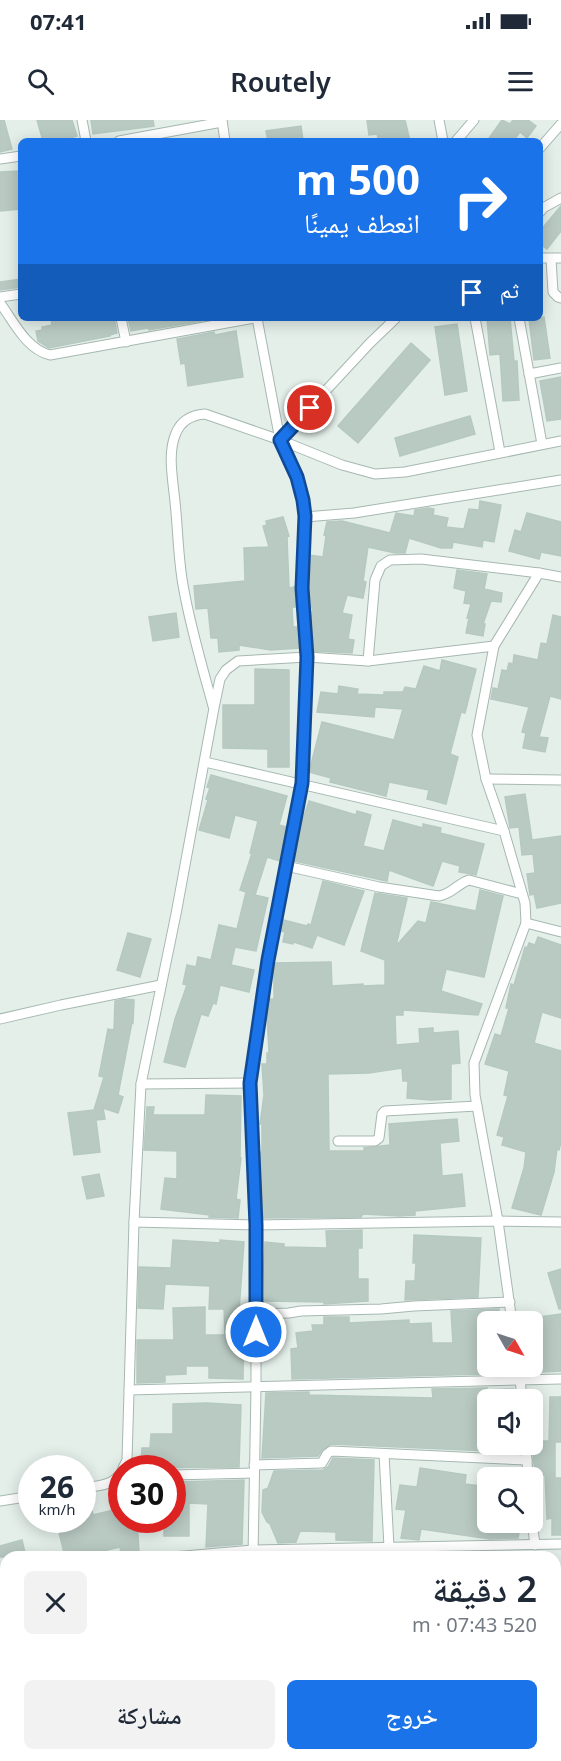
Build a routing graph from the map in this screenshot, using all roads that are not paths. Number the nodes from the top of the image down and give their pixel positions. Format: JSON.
{"nodes":[{"id":1,"x":82,"y":120,"type":"edge"},
{"id":2,"x":439,"y":120,"type":"edge"},
{"id":3,"x":474,"y":120,"type":"edge"},
{"id":4,"x":222,"y":121,"type":"edge"},
{"id":5,"x":561,"y":124,"type":"edge"},
{"id":6,"x":85,"y":138,"type":"edge"},
{"id":7,"x":151,"y":138,"type":"edge"},
{"id":8,"x":225,"y":138,"type":"edge"},
{"id":9,"x":442,"y":138,"type":"edge"},
{"id":10,"x":459,"y":138,"type":"edge"},
{"id":11,"x":543,"y":145,"type":"edge"},
{"id":12,"x":18,"y":156,"type":"edge"},
{"id":13,"x":0,"y":159,"type":"edge"},
{"id":14,"x":561,"y":198,"type":"edge"},
{"id":15,"x":543,"y":208,"type":"edge"},
{"id":16,"x":556,"y":258,"type":"edge"},
{"id":17,"x":18,"y":294,"type":"edge"},
{"id":18,"x":0,"y":297,"type":"edge"},
{"id":19,"x":561,"y":298,"type":"edge"},
{"id":20,"x":0,"y":303,"type":"edge"},
{"id":21,"x":122,"y":321,"type":"edge"},
{"id":22,"x":240,"y":321,"type":"edge"},
{"id":23,"x":257,"y":321,"type":"edge"},
{"id":24,"x":393,"y":321,"type":"edge"},
{"id":25,"x":476,"y":321,"type":"edge"},
{"id":26,"x":520,"y":321,"type":"edge"},
{"id":27,"x":126,"y":342,"type":"junction"},
{"id":28,"x":561,"y":368,"type":"edge"},
{"id":29,"x":529,"y":374,"type":"junction"},
{"id":30,"x":280,"y":440,"type":"junction"},
{"id":31,"x":561,"y":441,"type":"edge"},
{"id":32,"x":542,"y":444,"type":"junction"},
{"id":33,"x":500,"y":452,"type":"junction"},
{"id":34,"x":561,"y":480,"type":"edge"},
{"id":35,"x":305,"y":516,"type":"junction"},
{"id":36,"x":539,"y":573,"type":"junction"},
{"id":37,"x":561,"y":577,"type":"edge"},
{"id":38,"x":494,"y":646,"type":"junction"},
{"id":39,"x":307,"y":657,"type":"junction"},
{"id":40,"x":368,"y":661,"type":"junction"},
{"id":41,"x":214,"y":708,"type":"junction"},
{"id":42,"x":205,"y":762,"type":"junction"},
{"id":43,"x":486,"y":779,"type":"junction"},
{"id":44,"x":561,"y":780,"type":"edge"},
{"id":45,"x":302,"y":783,"type":"junction"},
{"id":46,"x":504,"y":831,"type":"junction"},
{"id":47,"x":286,"y":866,"type":"junction"},
{"id":48,"x":522,"y":894,"type":"junction"},
{"id":49,"x":526,"y":923,"type":"junction"},
{"id":50,"x":561,"y":932,"type":"edge"},
{"id":51,"x":161,"y":986,"type":"junction"},
{"id":52,"x":0,"y":1019,"type":"edge"},
{"id":53,"x":250,"y":1083,"type":"junction"},
{"id":54,"x":141,"y":1084,"type":"junction"},
{"id":55,"x":477,"y":1106,"type":"junction"},
{"id":56,"x":338,"y":1141,"type":"dead end"},
{"id":57,"x":498,"y":1221,"type":"junction"},
{"id":58,"x":134,"y":1222,"type":"junction"},
{"id":59,"x":561,"y":1222,"type":"edge"},
{"id":60,"x":256,"y":1225,"type":"junction"},
{"id":61,"x":510,"y":1302,"type":"junction"},
{"id":62,"x":511,"y":1311,"type":"edge"},
{"id":63,"x":256,"y":1314,"type":"junction"},
{"id":64,"x":520,"y":1377,"type":"edge"},
{"id":65,"x":561,"y":1379,"type":"edge"},
{"id":66,"x":521,"y":1381,"type":"junction"},
{"id":67,"x":256,"y":1387,"type":"junction"},
{"id":68,"x":521,"y":1389,"type":"edge"},
{"id":69,"x":129,"y":1390,"type":"junction"},
{"id":70,"x":384,"y":1454,"type":"junction"},
{"id":71,"x":127,"y":1455,"type":"edge"},
{"id":72,"x":527,"y":1455,"type":"edge"},
{"id":73,"x":527,"y":1460,"type":"junction"},
{"id":74,"x":527,"y":1467,"type":"edge"},
{"id":75,"x":254,"y":1469,"type":"junction"},
{"id":76,"x":186,"y":1474,"type":"edge"},
{"id":77,"x":18,"y":1498,"type":"edge"},
{"id":78,"x":0,"y":1501,"type":"edge"},
{"id":79,"x":534,"y":1533,"type":"edge"},
{"id":80,"x":561,"y":1544,"type":"edge"},
{"id":81,"x":535,"y":1545,"type":"junction"},
{"id":82,"x":388,"y":1547,"type":"junction"},
{"id":83,"x":253,"y":1551,"type":"edge"},
{"id":84,"x":298,"y":1551,"type":"edge"}],
"edges":[{"from":1,"to":6,"type":"street"},
{"from":2,"to":9,"type":"street"},
{"from":3,"to":10,"type":"street"},
{"from":4,"to":7,"type":"street"},
{"from":4,"to":8,"type":"street"},
{"from":5,"to":11,"type":"street"},
{"from":12,"to":13,"type":"street"},
{"from":14,"to":15,"type":"street"},
{"from":16,"to":19,"type":"street"},
{"from":17,"to":18,"type":"street"},
{"from":20,"to":27,"type":"street"},
{"from":21,"to":27,"type":"street"},
{"from":22,"to":27,"type":"street"},
{"from":23,"to":30,"type":"street"},
{"from":24,"to":30,"type":"street"},
{"from":25,"to":33,"type":"street"},
{"from":26,"to":29,"type":"street"},
{"from":28,"to":29,"type":"street"},
{"from":29,"to":32,"type":"street"},
{"from":30,"to":33,"type":"street"},
{"from":30,"to":35,"type":"street"},
{"from":30,"to":41,"type":"street"},
{"from":31,"to":32,"type":"street"},
{"from":32,"to":33,"type":"street"},
{"from":34,"to":35,"type":"street"},
{"from":35,"to":39,"type":"street"},
{"from":36,"to":37,"type":"street"},
{"from":36,"to":38,"type":"street"},
{"from":36,"to":40,"type":"street"},
{"from":38,"to":40,"type":"street"},
{"from":38,"to":43,"type":"street"},
{"from":39,"to":40,"type":"street"},
{"from":39,"to":41,"type":"street"},
{"from":39,"to":45,"type":"street"},
{"from":41,"to":42,"type":"street"},
{"from":42,"to":45,"type":"street"},
{"from":42,"to":51,"type":"street"},
{"from":43,"to":44,"type":"street"},
{"from":43,"to":46,"type":"street"},
{"from":45,"to":46,"type":"street"},
{"from":45,"to":47,"type":"street"},
{"from":46,"to":48,"type":"street"},
{"from":47,"to":48,"type":"street"},
{"from":47,"to":53,"type":"street"},
{"from":48,"to":49,"type":"street"},
{"from":49,"to":50,"type":"street"},
{"from":49,"to":55,"type":"street"},
{"from":51,"to":52,"type":"street"},
{"from":51,"to":54,"type":"street"},
{"from":53,"to":54,"type":"street"},
{"from":53,"to":60,"type":"street"},
{"from":54,"to":58,"type":"street"},
{"from":55,"to":56,"type":"street"},
{"from":55,"to":57,"type":"street"},
{"from":57,"to":59,"type":"street"},
{"from":57,"to":60,"type":"street"},
{"from":57,"to":61,"type":"street"},
{"from":58,"to":60,"type":"street"},
{"from":58,"to":69,"type":"street"},
{"from":60,"to":63,"type":"street"},
{"from":61,"to":62,"type":"street"},
{"from":61,"to":63,"type":"street"},
{"from":63,"to":67,"type":"street"},
{"from":64,"to":66,"type":"street"},
{"from":65,"to":66,"type":"street"},
{"from":66,"to":67,"type":"street"},
{"from":66,"to":68,"type":"street"},
{"from":67,"to":69,"type":"street"},
{"from":67,"to":75,"type":"street"},
{"from":69,"to":71,"type":"street"},
{"from":70,"to":73,"type":"street"},
{"from":70,"to":75,"type":"street"},
{"from":70,"to":82,"type":"street"},
{"from":72,"to":73,"type":"street"},
{"from":73,"to":74,"type":"street"},
{"from":75,"to":76,"type":"street"},
{"from":75,"to":83,"type":"street"},
{"from":77,"to":78,"type":"street"},
{"from":79,"to":81,"type":"street"},
{"from":80,"to":81,"type":"street"},
{"from":81,"to":82,"type":"street"},
{"from":82,"to":84,"type":"street"}]}
